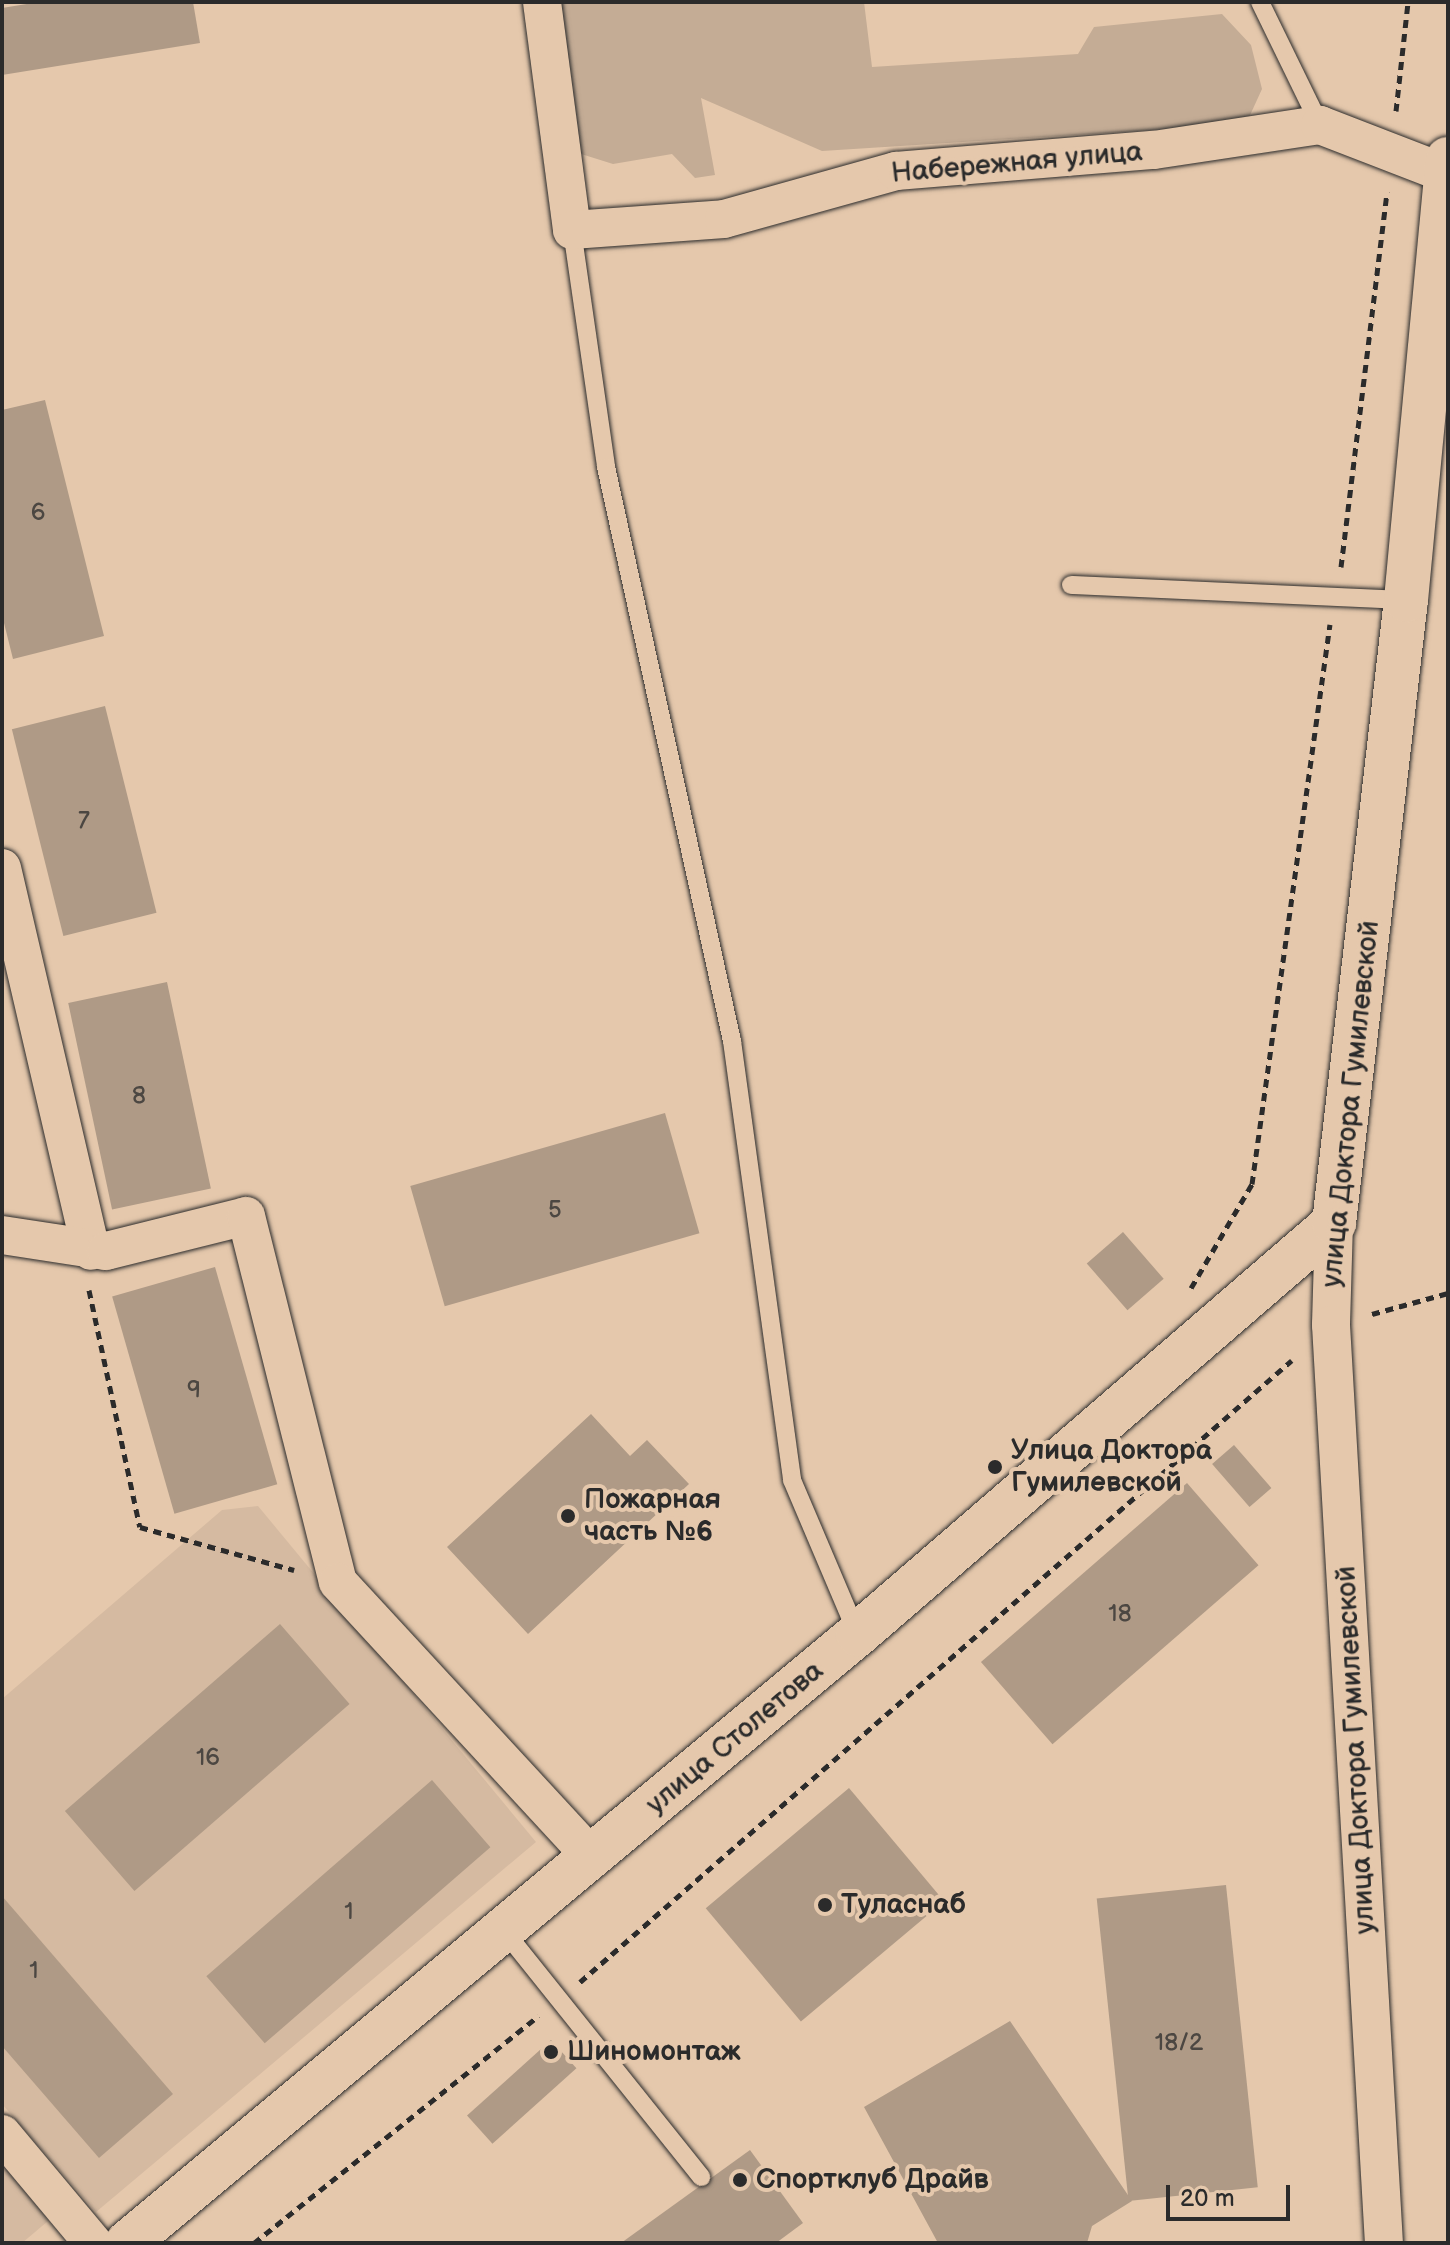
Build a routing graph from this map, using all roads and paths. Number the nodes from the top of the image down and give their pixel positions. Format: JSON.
{"nodes":[{"id":1,"x":542,"y":2,"type":"edge"},
{"id":2,"x":1260,"y":2,"type":"edge"},
{"id":3,"x":1408,"y":2,"type":"edge"},
{"id":4,"x":1320,"y":125,"type":"junction"},
{"id":5,"x":1392,"y":153,"type":"junction"},
{"id":6,"x":1447,"y":167,"type":"edge"},
{"id":7,"x":572,"y":230,"type":"junction"},
{"id":8,"x":1071,"y":585,"type":"dead end"},
{"id":9,"x":1334,"y":596,"type":"junction"},
{"id":10,"x":1406,"y":600,"type":"junction"},
{"id":11,"x":2,"y":868,"type":"edge"},
{"id":12,"x":1334,"y":1223,"type":"junction"},
{"id":13,"x":3,"y":1240,"type":"edge"},
{"id":14,"x":86,"y":1250,"type":"junction"},
{"id":15,"x":1448,"y":1293,"type":"edge"},
{"id":16,"x":1185,"y":1298,"type":"dead end"},
{"id":17,"x":1331,"y":1325,"type":"junction"},
{"id":18,"x":338,"y":1582,"type":"junction"},
{"id":19,"x":858,"y":1634,"type":"junction"},
{"id":20,"x":593,"y":1858,"type":"junction"},
{"id":21,"x":505,"y":1932,"type":"junction"},
{"id":22,"x":560,"y":1999,"type":"junction"},
{"id":23,"x":2,"y":2134,"type":"edge"},
{"id":24,"x":701,"y":2177,"type":"dead end"},
{"id":25,"x":93,"y":2243,"type":"edge"},
{"id":26,"x":127,"y":2243,"type":"edge"},
{"id":27,"x":254,"y":2243,"type":"edge"},
{"id":28,"x":1384,"y":2243,"type":"edge"}],
"edges":[{"from":1,"to":7,"type":"street"},
{"from":2,"to":4,"type":"lane"},
{"from":3,"to":5,"type":"path"},
{"from":4,"to":5,"type":"street","name":"Набережная улица"},
{"from":4,"to":7,"type":"street","name":"Набережная улица"},
{"from":5,"to":6,"type":"street","name":"Набережная улица"},
{"from":5,"to":9,"type":"path"},
{"from":6,"to":10,"type":"main road","name":"улица Доктора Гумилевской"},
{"from":7,"to":19,"type":"lane"},
{"from":8,"to":9,"type":"lane"},
{"from":9,"to":10,"type":"lane"},
{"from":9,"to":16,"type":"path"},
{"from":10,"to":12,"type":"main road","name":"улица Доктора Гумилевской"},
{"from":11,"to":14,"type":"street"},
{"from":12,"to":17,"type":"street","name":"улица Доктора Гумилевской"},
{"from":12,"to":19,"type":"main road","name":"улица Столетова"},
{"from":13,"to":14,"type":"street"},
{"from":14,"to":18,"type":"path"},
{"from":14,"to":18,"type":"street"},
{"from":15,"to":17,"type":"path"},
{"from":17,"to":22,"type":"path"},
{"from":17,"to":28,"type":"street","name":"улица Доктора Гумилевской"},
{"from":18,"to":20,"type":"street"},
{"from":19,"to":20,"type":"main road","name":"улица Столетова"},
{"from":20,"to":21,"type":"main road","name":"улица Столетова"},
{"from":21,"to":22,"type":"lane"},
{"from":21,"to":26,"type":"main road","name":"улица Столетова"},
{"from":22,"to":24,"type":"lane"},
{"from":22,"to":27,"type":"path"},
{"from":23,"to":25,"type":"street"}]}
